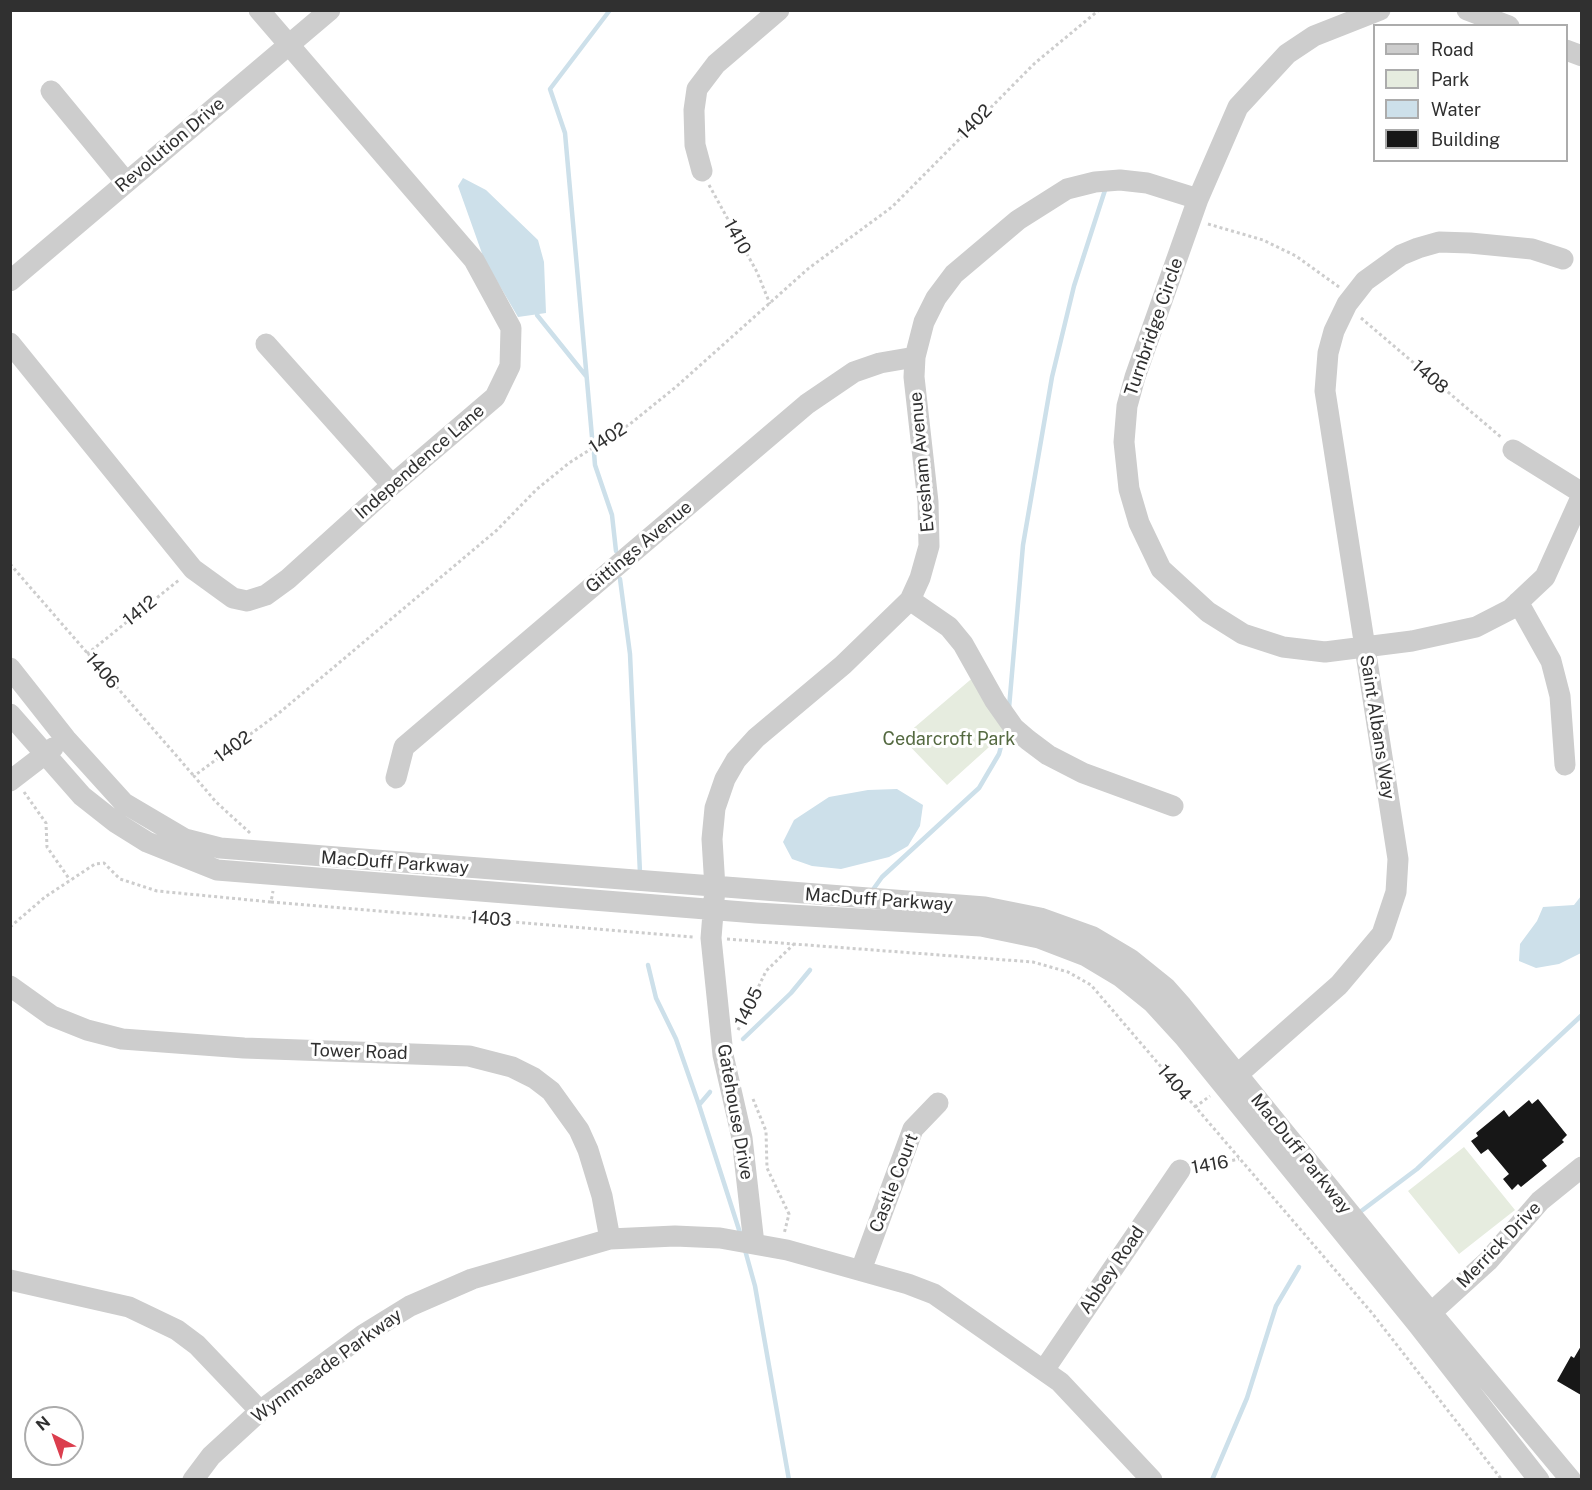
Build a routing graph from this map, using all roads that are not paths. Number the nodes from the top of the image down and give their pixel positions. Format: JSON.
{"nodes":[{"id":1,"x":259,"y":10,"type":"edge"},
{"id":2,"x":330,"y":10,"type":"edge"},
{"id":3,"x":779,"y":10,"type":"edge"},
{"id":4,"x":1380,"y":10,"type":"edge"},
{"id":5,"x":1467,"y":10,"type":"edge"},
{"id":6,"x":1504,"y":24,"type":"edge"},
{"id":7,"x":289,"y":45,"type":"junction"},
{"id":8,"x":51,"y":91,"type":"dead end"},
{"id":9,"x":702,"y":171,"type":"road end"},
{"id":10,"x":126,"y":183,"type":"junction"},
{"id":11,"x":1195,"y":209,"type":"junction"},
{"id":12,"x":1563,"y":259,"type":"dead end"},
{"id":13,"x":10,"y":281,"type":"edge"},
{"id":14,"x":10,"y":343,"type":"edge"},
{"id":15,"x":266,"y":344,"type":"dead end"},
{"id":16,"x":915,"y":357,"type":"junction"},
{"id":17,"x":1513,"y":450,"type":"road end"},
{"id":18,"x":392,"y":485,"type":"junction"},
{"id":19,"x":1581,"y":494,"type":"edge"},
{"id":20,"x":909,"y":600,"type":"junction"},
{"id":21,"x":1518,"y":603,"type":"junction"},
{"id":22,"x":1365,"y":648,"type":"junction"},
{"id":23,"x":10,"y":668,"type":"edge"},
{"id":24,"x":10,"y":714,"type":"edge"},
{"id":25,"x":66,"y":739,"type":"junction"},
{"id":26,"x":43,"y":754,"type":"junction"},
{"id":27,"x":1565,"y":765,"type":"dead end"},
{"id":28,"x":396,"y":778,"type":"dead end"},
{"id":29,"x":12,"y":779,"type":"edge"},
{"id":30,"x":1173,"y":807,"type":"dead end"},
{"id":31,"x":714,"y":898,"type":"junction"},
{"id":32,"x":10,"y":986,"type":"edge"},
{"id":33,"x":1231,"y":1081,"type":"junction"},
{"id":34,"x":938,"y":1103,"type":"dead end"},
{"id":35,"x":1581,"y":1167,"type":"edge"},
{"id":36,"x":1180,"y":1170,"type":"road end"},
{"id":37,"x":610,"y":1239,"type":"junction"},
{"id":38,"x":754,"y":1244,"type":"junction"},
{"id":39,"x":861,"y":1270,"type":"junction"},
{"id":40,"x":10,"y":1280,"type":"edge"},
{"id":41,"x":1425,"y":1319,"type":"junction"},
{"id":42,"x":1044,"y":1370,"type":"junction"},
{"id":43,"x":260,"y":1411,"type":"junction"},
{"id":44,"x":194,"y":1479,"type":"edge"},
{"id":45,"x":1152,"y":1479,"type":"edge"},
{"id":46,"x":1539,"y":1479,"type":"edge"},
{"id":47,"x":1571,"y":1479,"type":"edge"}],
"edges":[{"from":1,"to":7,"type":"street","name":"Independence Lane"},
{"from":2,"to":7,"type":"street","name":"Revolution Drive"},
{"from":3,"to":9,"type":"street"},
{"from":4,"to":11,"type":"street","name":"Turnbridge Circle"},
{"from":5,"to":6,"type":"street"},
{"from":7,"to":10,"type":"street","name":"Revolution Drive"},
{"from":7,"to":18,"type":"street","name":"Independence Lane"},
{"from":8,"to":10,"type":"street"},
{"from":10,"to":13,"type":"street","name":"Revolution Drive"},
{"from":11,"to":16,"type":"street","name":"Evesham Avenue"},
{"from":11,"to":22,"type":"street","name":"Turnbridge Circle"},
{"from":12,"to":22,"type":"street","name":"Saint Albans Way"},
{"from":14,"to":18,"type":"street","name":"Independence Lane"},
{"from":15,"to":18,"type":"street"},
{"from":16,"to":20,"type":"street","name":"Evesham Avenue"},
{"from":16,"to":28,"type":"street","name":"Gittings Avenue"},
{"from":17,"to":19,"type":"street"},
{"from":19,"to":21,"type":"street","name":"Turnbridge Circle"},
{"from":20,"to":30,"type":"street"},
{"from":20,"to":31,"type":"street","name":"Evesham Avenue"},
{"from":21,"to":22,"type":"street","name":"Turnbridge Circle"},
{"from":21,"to":27,"type":"street"},
{"from":22,"to":33,"type":"street","name":"Saint Albans Way"},
{"from":23,"to":25,"type":"street","name":"MacDuff Parkway"},
{"from":24,"to":26,"type":"street","name":"MacDuff Parkway"},
{"from":25,"to":26,"type":"street"},
{"from":25,"to":31,"type":"street","name":"MacDuff Parkway"},
{"from":26,"to":29,"type":"street"},
{"from":26,"to":31,"type":"street","name":"MacDuff Parkway"},
{"from":31,"to":33,"type":"street","name":"MacDuff Parkway"},
{"from":31,"to":38,"type":"street","name":"Gatehouse Drive"},
{"from":32,"to":37,"type":"street","name":"Tower Road"},
{"from":33,"to":41,"type":"street","name":"MacDuff Parkway"},
{"from":34,"to":39,"type":"street","name":"Castle Court"},
{"from":35,"to":41,"type":"street","name":"Merrick Drive"},
{"from":36,"to":42,"type":"street","name":"Abbey Road"},
{"from":37,"to":38,"type":"street","name":"Wynnmeade Parkway"},
{"from":37,"to":43,"type":"street","name":"Wynnmeade Parkway"},
{"from":38,"to":39,"type":"street","name":"Wynnmeade Parkway"},
{"from":39,"to":42,"type":"street","name":"Wynnmeade Parkway"},
{"from":40,"to":43,"type":"street"},
{"from":41,"to":46,"type":"street","name":"MacDuff Parkway"},
{"from":41,"to":47,"type":"street","name":"MacDuff Parkway"},
{"from":42,"to":45,"type":"street","name":"Wynnmeade Parkway"},
{"from":43,"to":44,"type":"street","name":"Wynnmeade Parkway"}]}
